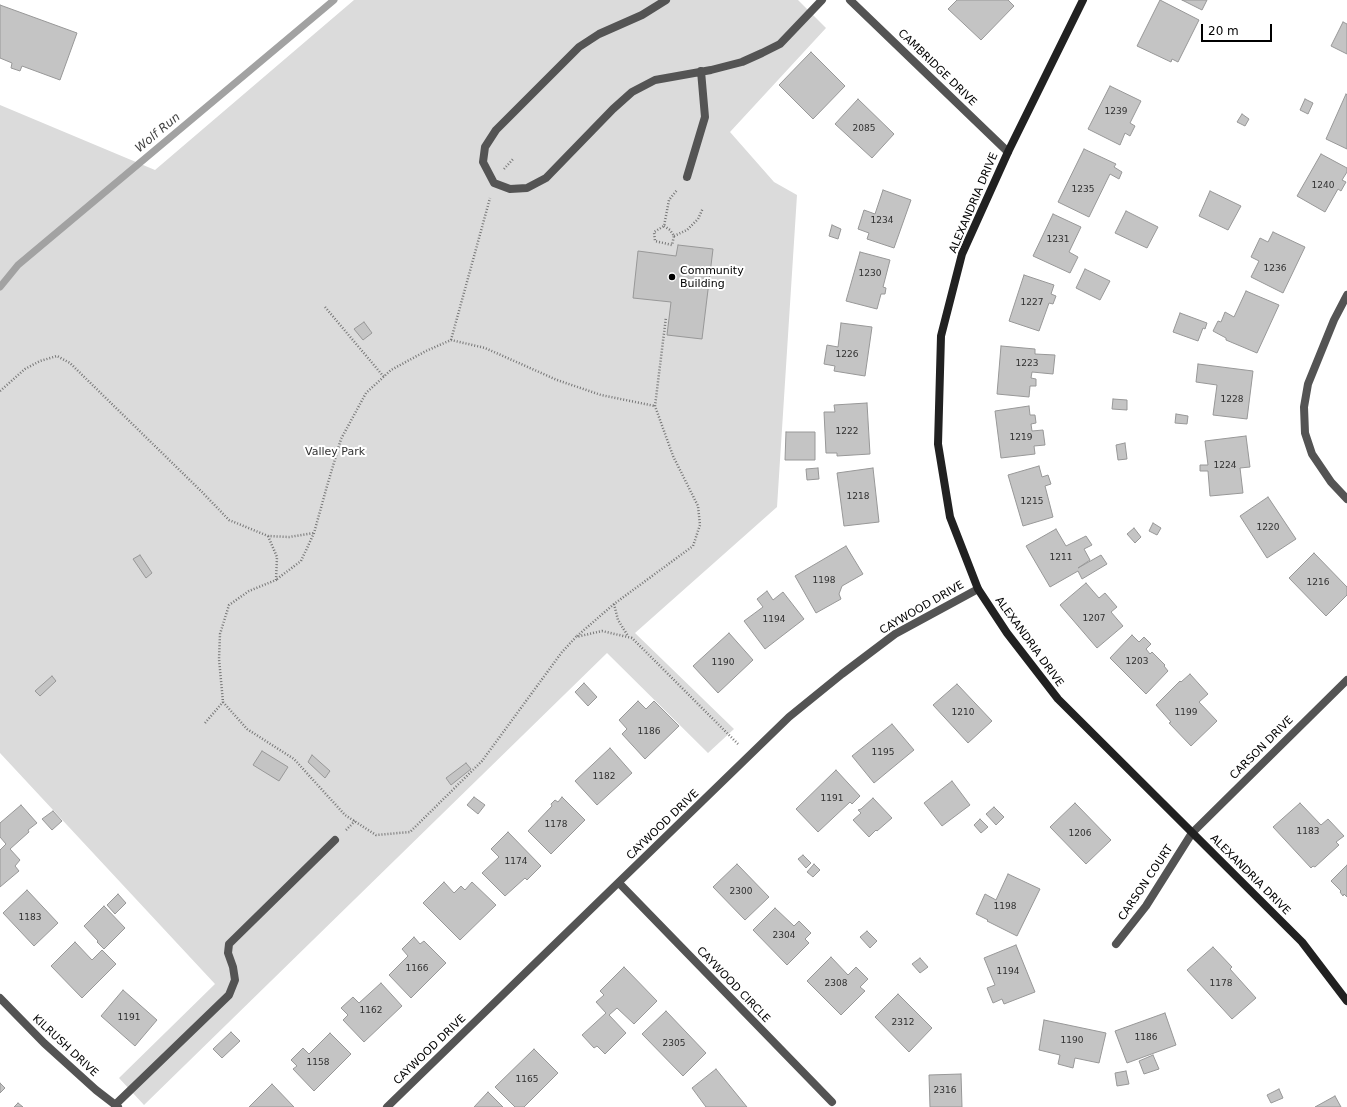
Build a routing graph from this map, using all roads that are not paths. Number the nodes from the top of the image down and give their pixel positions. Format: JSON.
{"nodes":[{"id":1,"x":666,"y":0,"type":"edge"},
{"id":2,"x":822,"y":0,"type":"edge"},
{"id":3,"x":850,"y":0,"type":"edge"},
{"id":4,"x":1083,"y":0,"type":"edge"},
{"id":5,"x":701,"y":71,"type":"junction"},
{"id":6,"x":1008,"y":152,"type":"junction"},
{"id":7,"x":688,"y":177,"type":"road end"},
{"id":8,"x":1347,"y":295,"type":"edge"},
{"id":9,"x":1347,"y":499,"type":"edge"},
{"id":10,"x":978,"y":589,"type":"junction"},
{"id":11,"x":1347,"y":680,"type":"edge"},
{"id":12,"x":1192,"y":833,"type":"junction"},
{"id":13,"x":335,"y":840,"type":"dead end"},
{"id":14,"x":619,"y":883,"type":"junction"},
{"id":15,"x":1116,"y":944,"type":"dead end"},
{"id":16,"x":0,"y":998,"type":"edge"},
{"id":17,"x":1347,"y":1001,"type":"edge"},
{"id":18,"x":832,"y":1102,"type":"dead end"},
{"id":19,"x":117,"y":1106,"type":"edge"},
{"id":20,"x":387,"y":1107,"type":"edge"}],
"edges":[{"from":1,"to":5,"type":"street"},
{"from":2,"to":5,"type":"street"},
{"from":3,"to":6,"type":"street","name":"CAMBRIDGE DRIVE"},
{"from":4,"to":6,"type":"street","name":"ALEXANDRIA DRIVE"},
{"from":5,"to":7,"type":"street"},
{"from":6,"to":10,"type":"street","name":"ALEXANDRIA DRIVE"},
{"from":8,"to":9,"type":"street"},
{"from":10,"to":12,"type":"street","name":"ALEXANDRIA DRIVE"},
{"from":10,"to":14,"type":"street","name":"CAYWOOD DRIVE"},
{"from":11,"to":12,"type":"street","name":"CARSON DRIVE"},
{"from":12,"to":15,"type":"street","name":"CARSON COURT"},
{"from":12,"to":17,"type":"street","name":"ALEXANDRIA DRIVE"},
{"from":13,"to":19,"type":"street"},
{"from":14,"to":18,"type":"street","name":"CAYWOOD CIRCLE"},
{"from":14,"to":20,"type":"street","name":"CAYWOOD DRIVE"},
{"from":16,"to":19,"type":"street","name":"KILRUSH DRIVE"}]}
